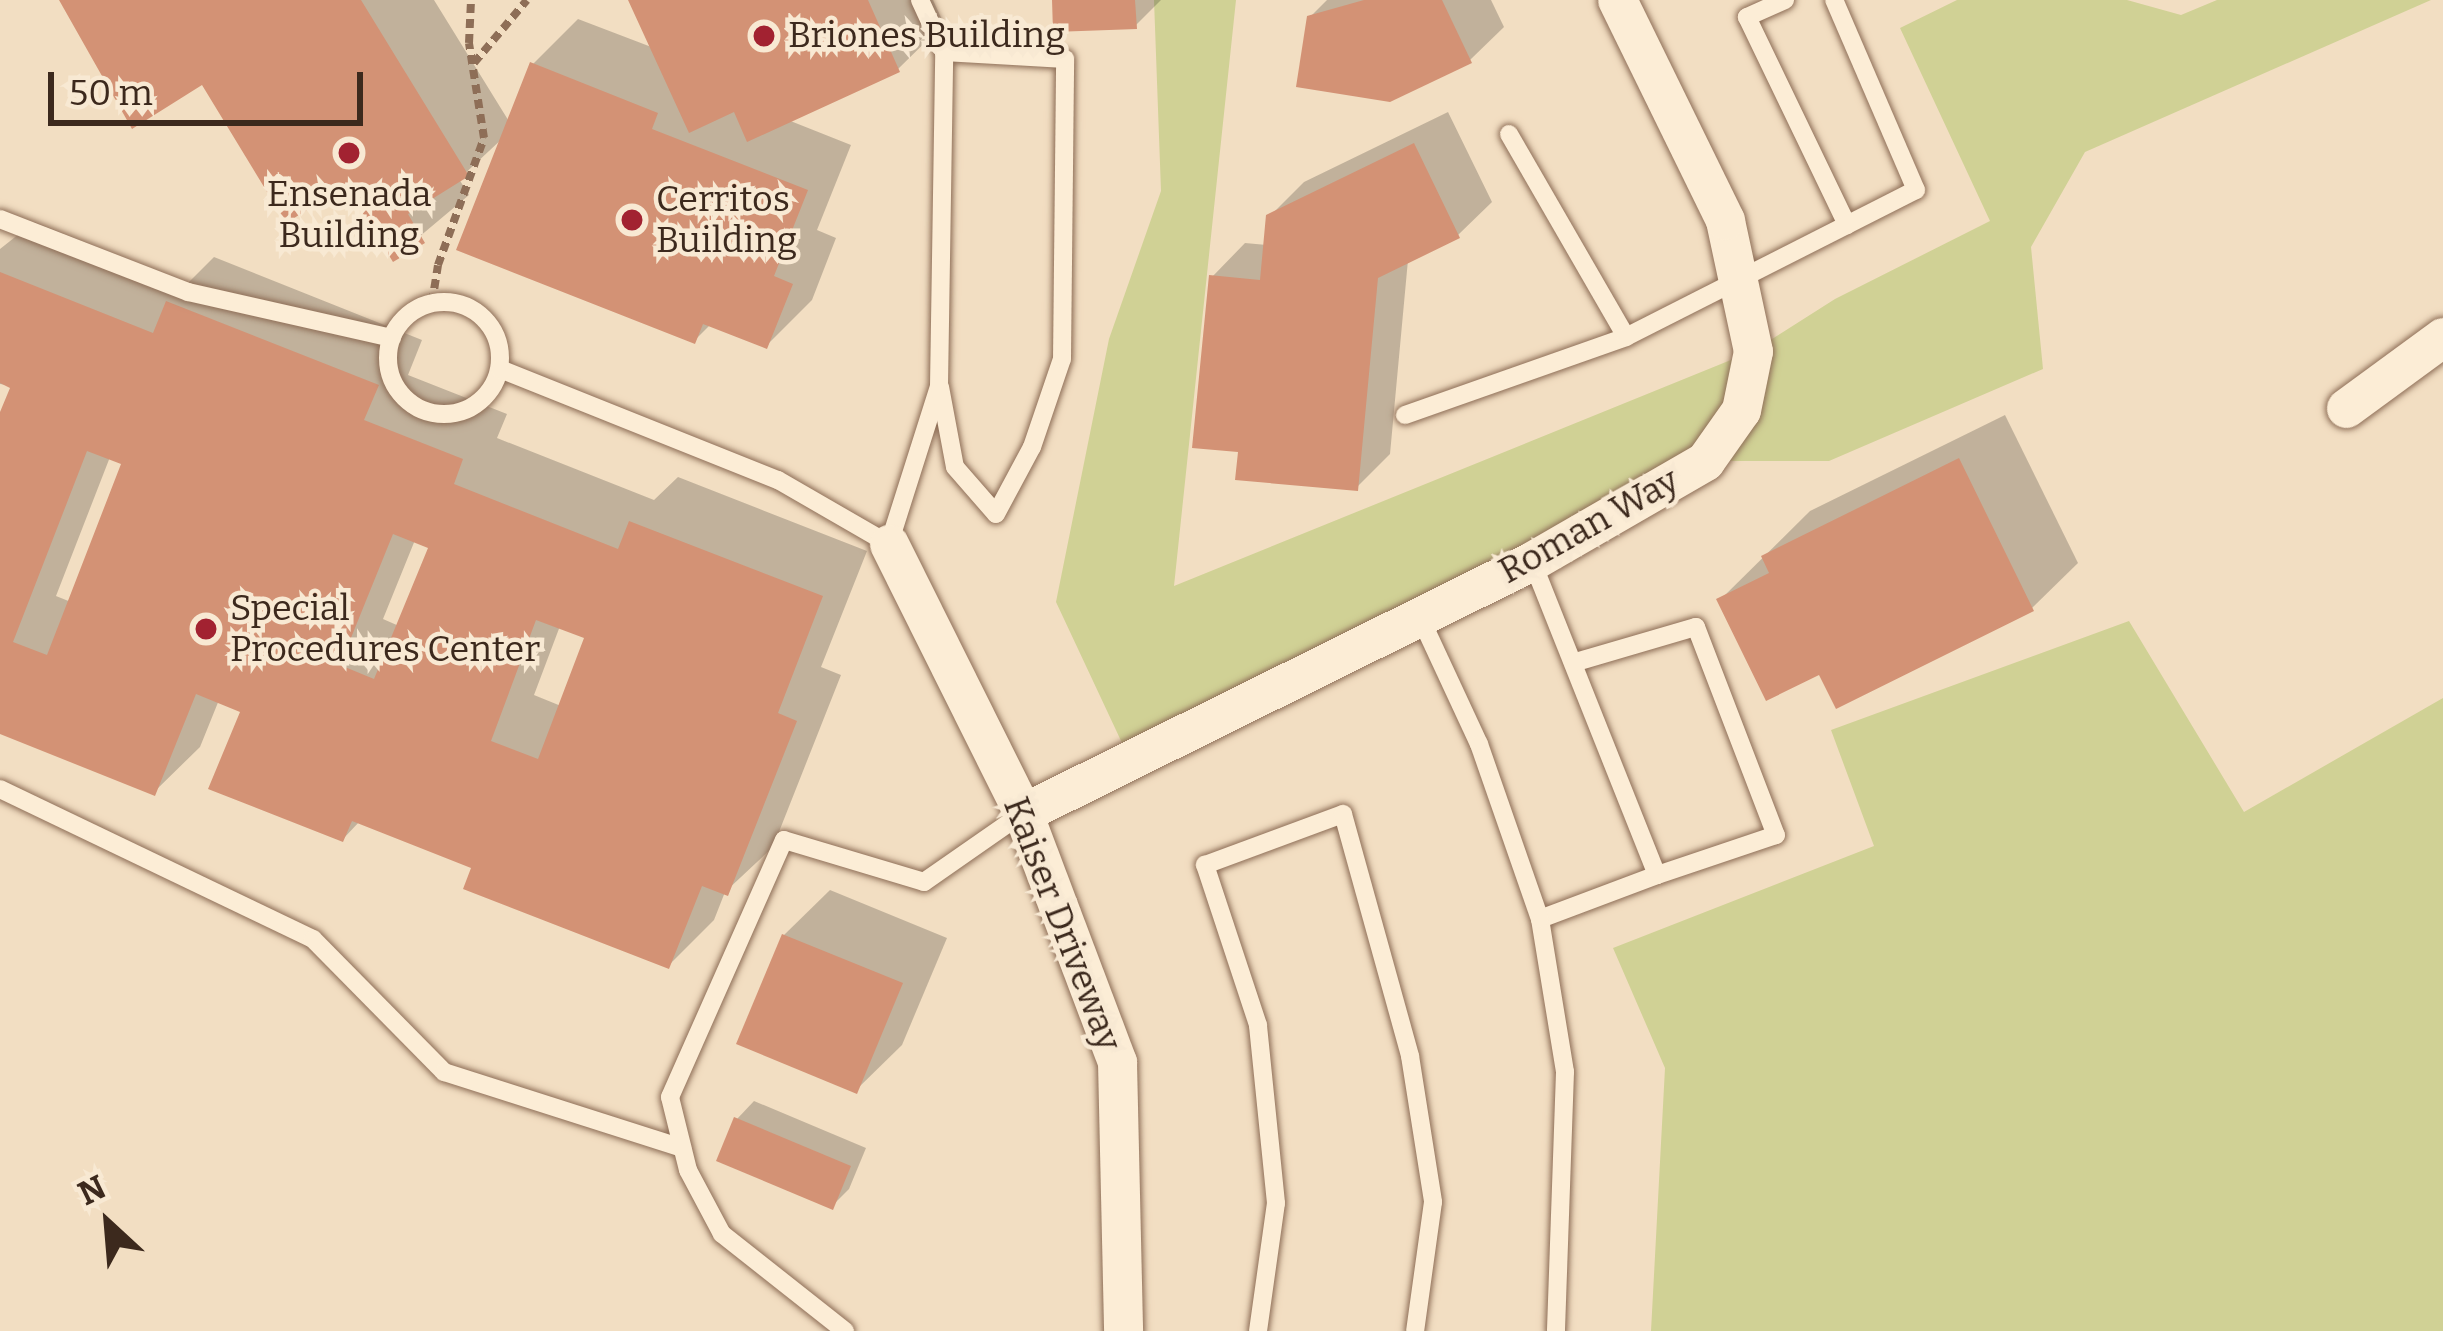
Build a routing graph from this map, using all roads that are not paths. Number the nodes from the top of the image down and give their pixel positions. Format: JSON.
{"nodes":[{"id":1,"x":920,"y":0,"type":"edge"},
{"id":2,"x":1617,"y":0,"type":"edge"},
{"id":3,"x":1785,"y":0,"type":"edge"},
{"id":4,"x":1834,"y":0,"type":"edge"},
{"id":5,"x":944,"y":52,"type":"junction"},
{"id":6,"x":1509,"y":134,"type":"dead end"},
{"id":7,"x":0,"y":219,"type":"edge"},
{"id":8,"x":1847,"y":225,"type":"junction"},
{"id":9,"x":1738,"y":281,"type":"junction"},
{"id":10,"x":1626,"y":337,"type":"junction"},
{"id":11,"x":2443,"y":337,"type":"edge"},
{"id":12,"x":392,"y":338,"type":"junction"},
{"id":13,"x":500,"y":369,"type":"junction"},
{"id":14,"x":939,"y":386,"type":"junction"},
{"id":15,"x":2346,"y":408,"type":"dead end"},
{"id":16,"x":1405,"y":415,"type":"dead end"},
{"id":17,"x":889,"y":544,"type":"junction"},
{"id":18,"x":1532,"y":561,"type":"junction"},
{"id":19,"x":1420,"y":617,"type":"junction"},
{"id":20,"x":1576,"y":662,"type":"junction"},
{"id":21,"x":0,"y":789,"type":"edge"},
{"id":22,"x":1023,"y":813,"type":"junction"},
{"id":23,"x":1657,"y":875,"type":"junction"},
{"id":24,"x":1540,"y":920,"type":"junction"},
{"id":25,"x":682,"y":1148,"type":"junction"},
{"id":26,"x":845,"y":1331,"type":"edge"},
{"id":27,"x":1123,"y":1331,"type":"edge"},
{"id":28,"x":1258,"y":1331,"type":"edge"},
{"id":29,"x":1414,"y":1331,"type":"edge"},
{"id":30,"x":1556,"y":1331,"type":"edge"}],
"edges":[{"from":1,"to":5,"type":"lane"},
{"from":2,"to":9,"type":"street","name":"Roman Way"},
{"from":3,"to":8,"type":"lane"},
{"from":4,"to":8,"type":"lane"},
{"from":5,"to":14,"type":"lane"},
{"from":5,"to":14,"type":"lane"},
{"from":6,"to":10,"type":"lane"},
{"from":7,"to":12,"type":"lane"},
{"from":8,"to":9,"type":"lane"},
{"from":9,"to":10,"type":"lane"},
{"from":9,"to":18,"type":"street","name":"Roman Way"},
{"from":10,"to":16,"type":"lane"},
{"from":11,"to":15,"type":"street"},
{"from":12,"to":13,"type":"lane"},
{"from":12,"to":13,"type":"lane"},
{"from":13,"to":17,"type":"lane"},
{"from":14,"to":17,"type":"lane"},
{"from":17,"to":22,"type":"street","name":"Kaiser Driveway"},
{"from":18,"to":19,"type":"street","name":"Roman Way"},
{"from":18,"to":20,"type":"lane"},
{"from":19,"to":22,"type":"street","name":"Roman Way"},
{"from":19,"to":24,"type":"lane"},
{"from":20,"to":23,"type":"lane"},
{"from":20,"to":23,"type":"lane"},
{"from":21,"to":25,"type":"lane"},
{"from":22,"to":25,"type":"lane"},
{"from":22,"to":27,"type":"street","name":"Kaiser Driveway"},
{"from":23,"to":24,"type":"lane"},
{"from":24,"to":30,"type":"lane"},
{"from":25,"to":26,"type":"lane"},
{"from":28,"to":29,"type":"lane"}]}
